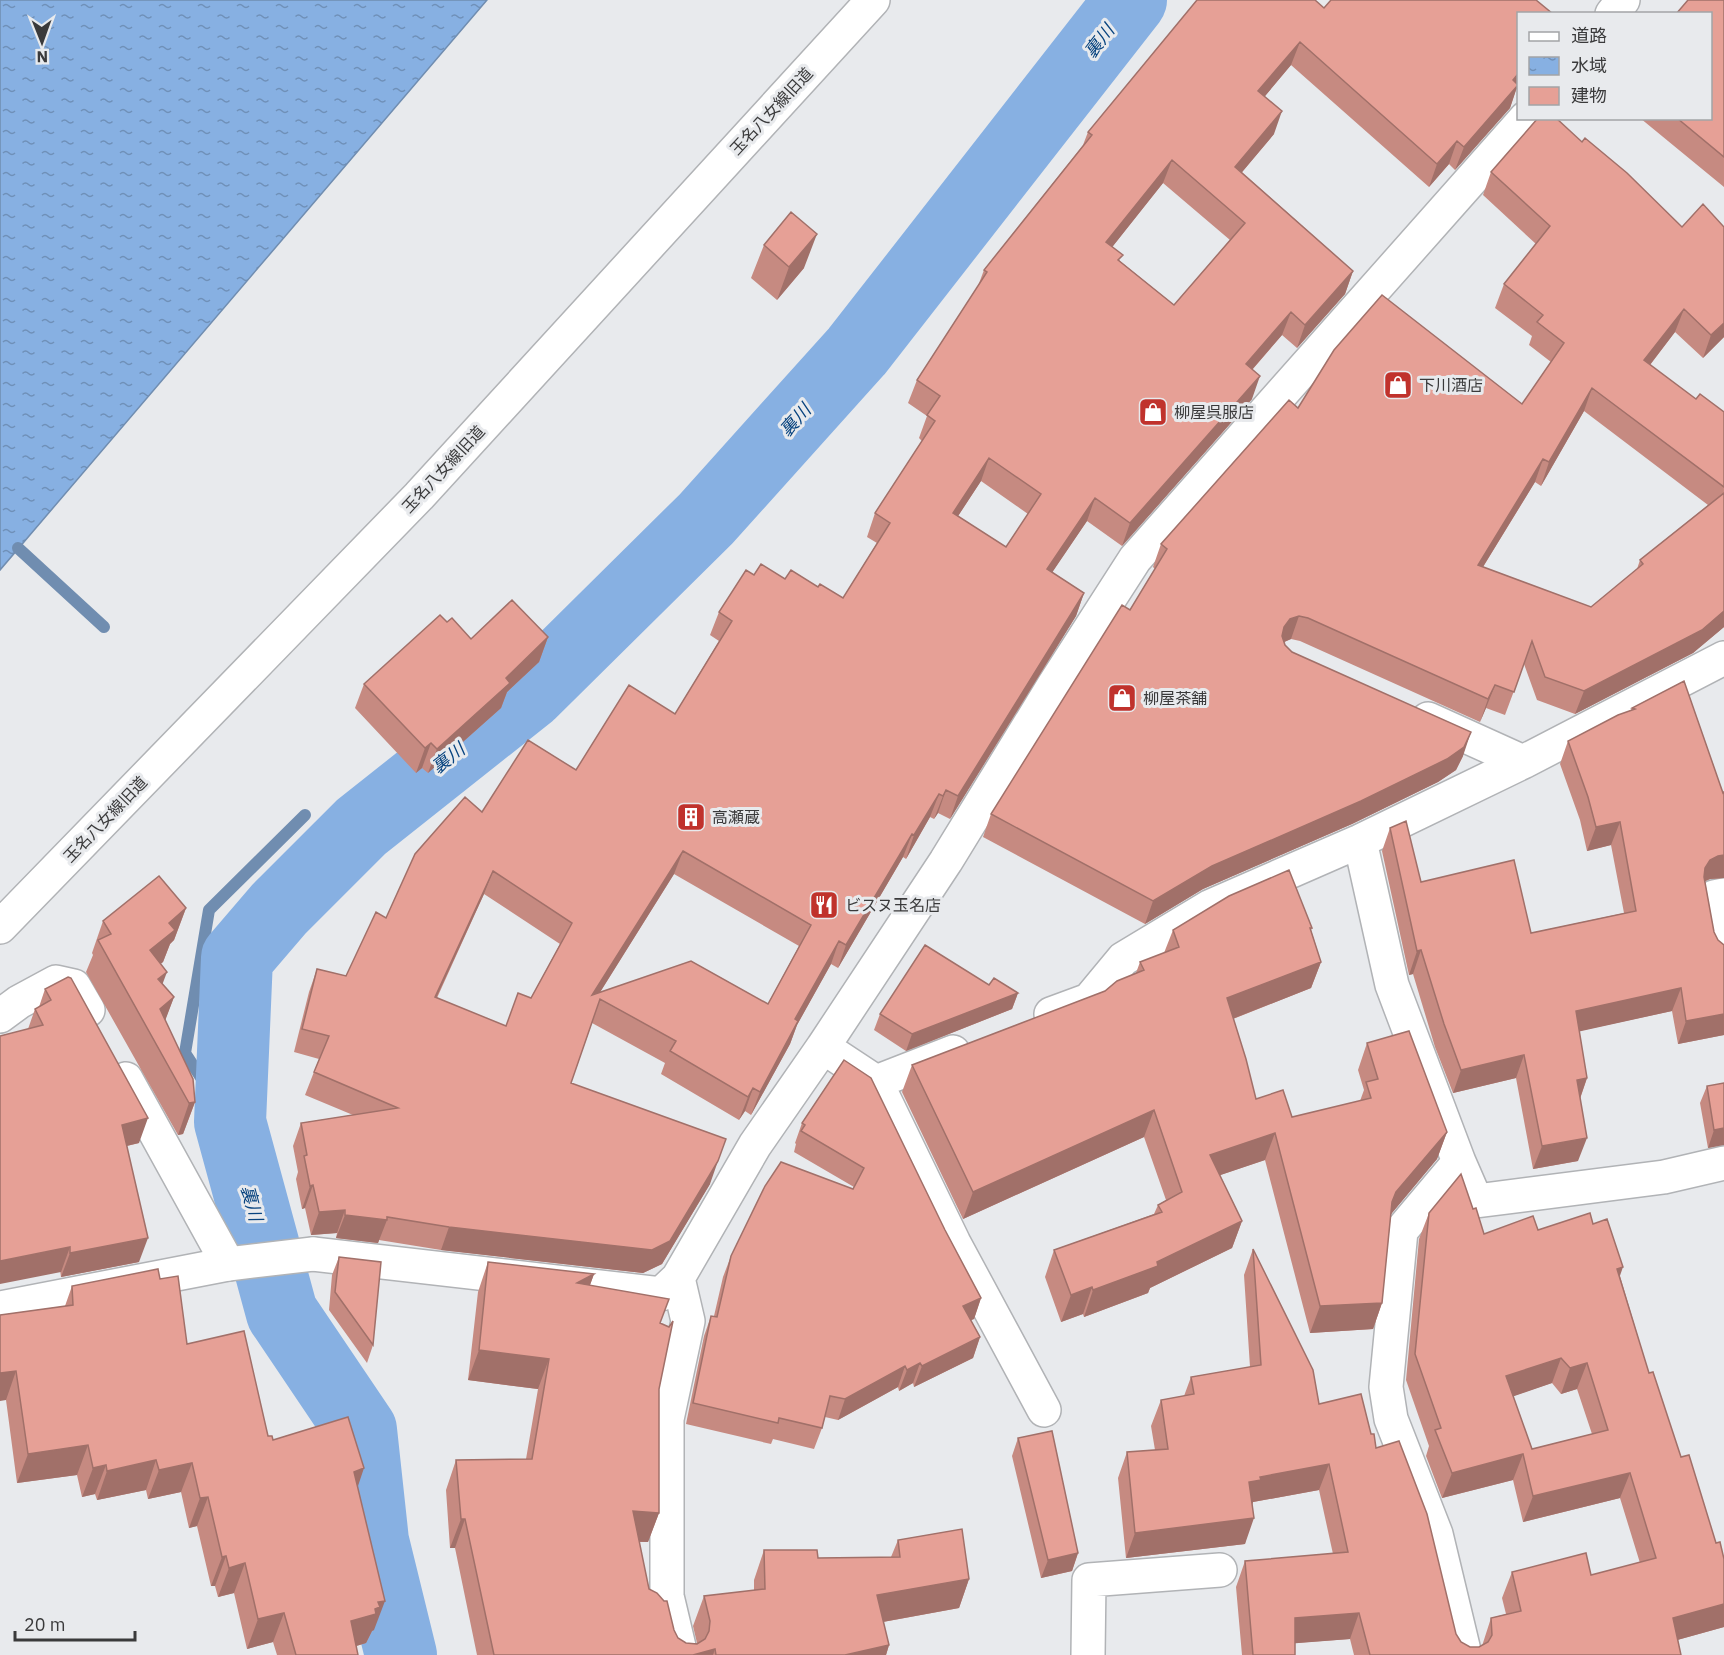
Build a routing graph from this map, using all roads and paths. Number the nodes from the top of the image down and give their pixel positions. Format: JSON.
{"nodes":[{"id":1,"x":873,"y":0,"type":"edge"},
{"id":2,"x":1623,"y":0,"type":"edge"},
{"id":3,"x":1614,"y":12,"type":"edge"},
{"id":4,"x":1524,"y":120,"type":"edge"},
{"id":5,"x":1724,"y":658,"type":"edge"},
{"id":6,"x":1397,"y":705,"type":"edge"},
{"id":7,"x":1523,"y":762,"type":"junction"},
{"id":8,"x":1360,"y":841,"type":"junction"},
{"id":9,"x":1724,"y":895,"type":"edge"},
{"id":10,"x":0,"y":927,"type":"edge"},
{"id":11,"x":1724,"y":952,"type":"edge"},
{"id":12,"x":0,"y":1016,"type":"edge"},
{"id":13,"x":1025,"y":1024,"type":"edge"},
{"id":14,"x":983,"y":1041,"type":"edge"},
{"id":15,"x":823,"y":1047,"type":"junction"},
{"id":16,"x":876,"y":1082,"type":"junction"},
{"id":17,"x":1459,"y":1162,"type":"junction"},
{"id":18,"x":1724,"y":1163,"type":"edge"},
{"id":19,"x":232,"y":1264,"type":"junction"},
{"id":20,"x":678,"y":1278,"type":"junction"},
{"id":21,"x":0,"y":1308,"type":"edge"},
{"id":22,"x":1044,"y":1410,"type":"dead end"},
{"id":23,"x":1220,"y":1570,"type":"dead end"},
{"id":24,"x":681,"y":1655,"type":"edge"},
{"id":25,"x":1088,"y":1655,"type":"edge"},
{"id":26,"x":1465,"y":1655,"type":"edge"}],
"edges":[{"from":1,"to":10,"type":"street","name":"玉名八女線旧道"},
{"from":2,"to":3,"type":"street"},
{"from":4,"to":15,"type":"street"},
{"from":5,"to":7,"type":"street"},
{"from":6,"to":7,"type":"street"},
{"from":7,"to":8,"type":"street"},
{"from":8,"to":13,"type":"street"},
{"from":8,"to":17,"type":"street"},
{"from":9,"to":11,"type":"street"},
{"from":12,"to":19,"type":"street"},
{"from":14,"to":16,"type":"street"},
{"from":15,"to":16,"type":"street"},
{"from":15,"to":20,"type":"street"},
{"from":16,"to":22,"type":"street"},
{"from":17,"to":18,"type":"street"},
{"from":17,"to":26,"type":"street"},
{"from":19,"to":20,"type":"street"},
{"from":19,"to":21,"type":"street"},
{"from":20,"to":24,"type":"street"},
{"from":23,"to":25,"type":"street"}]}
